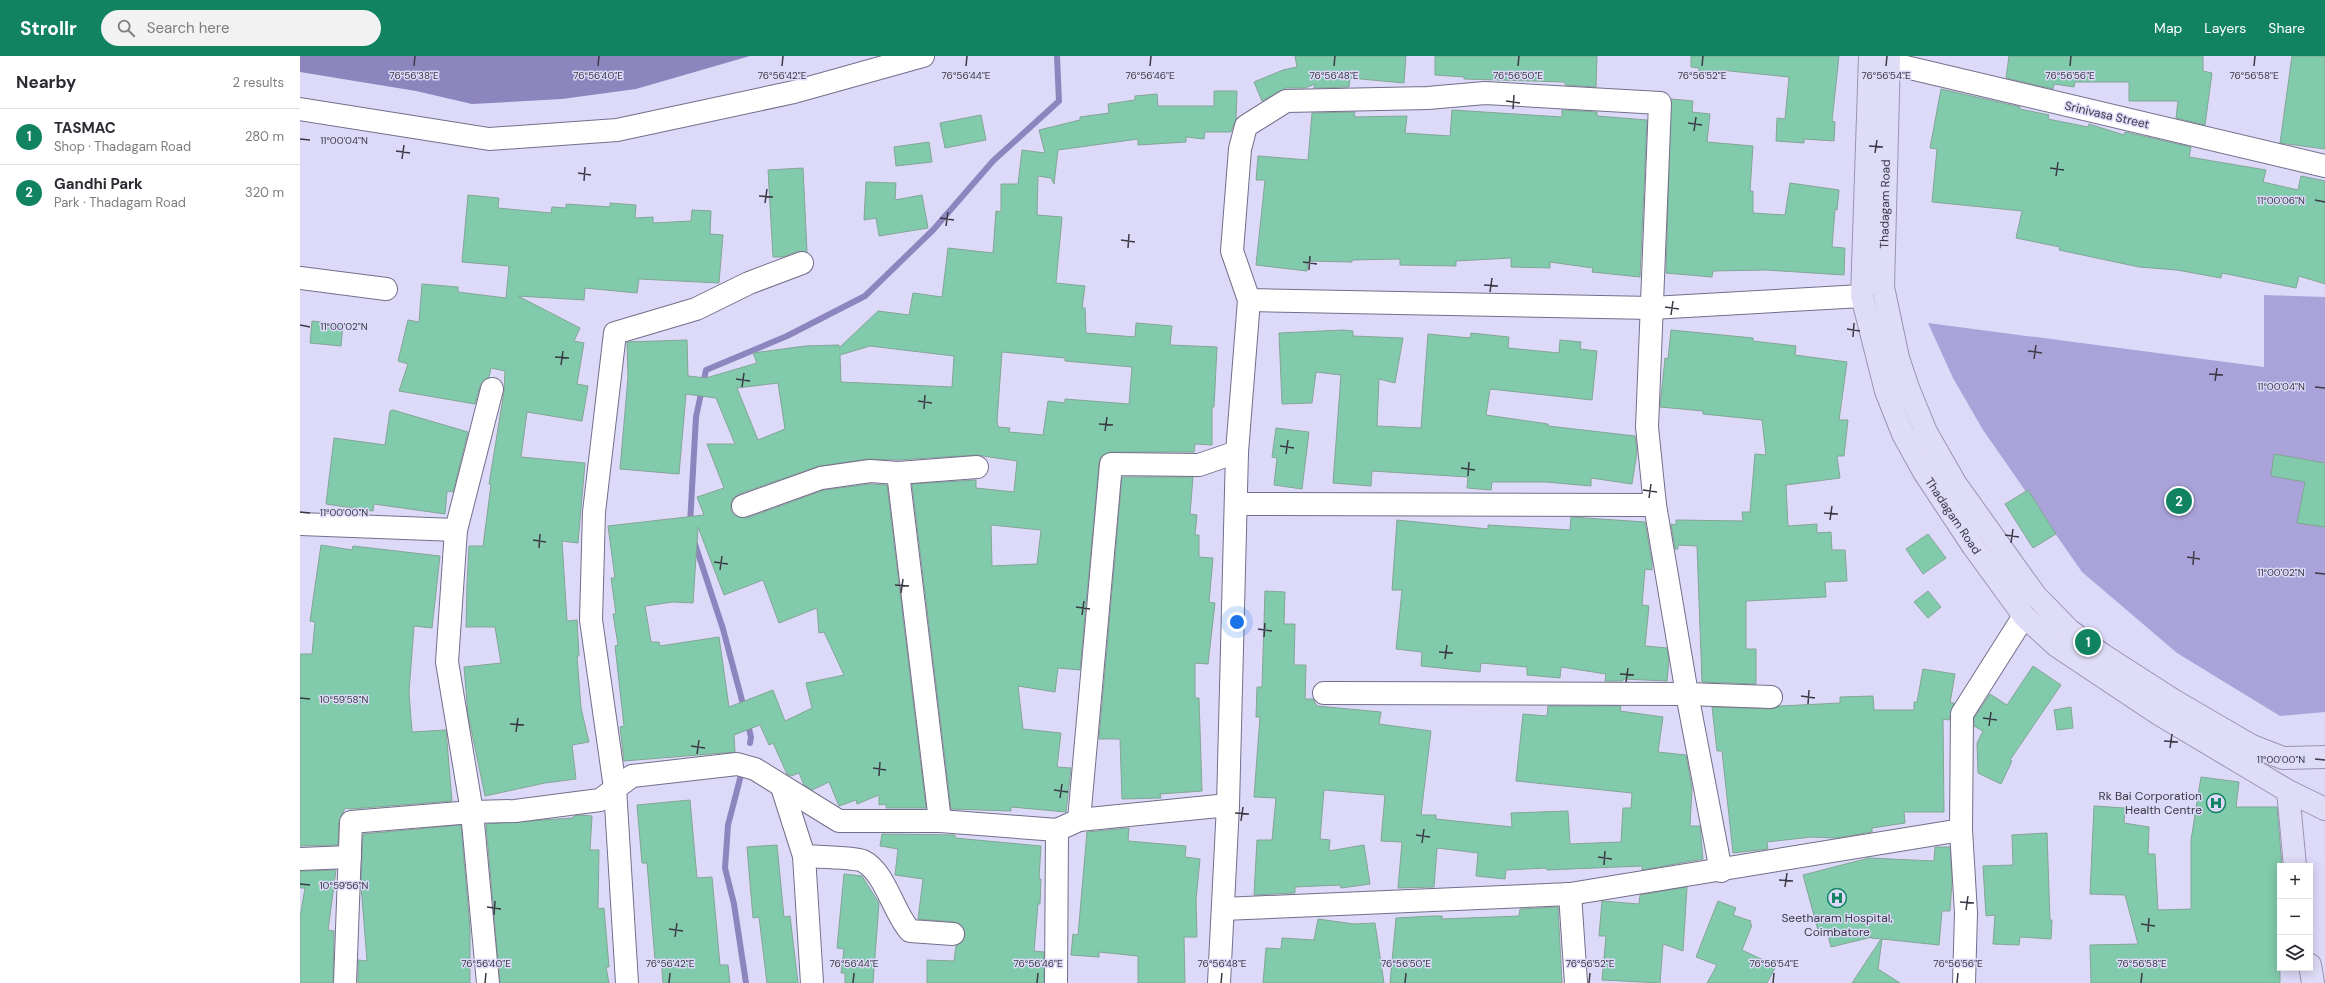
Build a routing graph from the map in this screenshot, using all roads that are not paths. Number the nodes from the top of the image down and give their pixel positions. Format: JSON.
{"nodes":[{"id":1,"x":923,"y":56,"type":"edge"},
{"id":2,"x":1883,"y":58,"type":"edge"},
{"id":3,"x":300,"y":109,"type":"edge"},
{"id":4,"x":2325,"y":166,"type":"edge"},
{"id":5,"x":802,"y":263,"type":"dead end"},
{"id":6,"x":300,"y":278,"type":"edge"},
{"id":7,"x":386,"y":289,"type":"dead end"},
{"id":8,"x":1862,"y":296,"type":"junction"},
{"id":9,"x":1248,"y":300,"type":"junction"},
{"id":10,"x":1652,"y":308,"type":"junction"},
{"id":11,"x":492,"y":389,"type":"dead end"},
{"id":12,"x":1236,"y":452,"type":"junction"},
{"id":13,"x":977,"y":467,"type":"dead end"},
{"id":14,"x":898,"y":473,"type":"junction"},
{"id":15,"x":1236,"y":504,"type":"junction"},
{"id":16,"x":1655,"y":505,"type":"junction"},
{"id":17,"x":743,"y":506,"type":"dead end"},
{"id":18,"x":300,"y":524,"type":"edge"},
{"id":19,"x":456,"y":530,"type":"junction"},
{"id":20,"x":2024,"y":616,"type":"junction"},
{"id":21,"x":1324,"y":693,"type":"dead end"},
{"id":22,"x":1687,"y":694,"type":"junction"},
{"id":23,"x":1771,"y":697,"type":"dead end"},
{"id":24,"x":2325,"y":757,"type":"edge"},
{"id":25,"x":782,"y":787,"type":"junction"},
{"id":26,"x":615,"y":788,"type":"junction"},
{"id":27,"x":2288,"y":791,"type":"junction"},
{"id":28,"x":1228,"y":805,"type":"junction"},
{"id":29,"x":2325,"y":809,"type":"edge"},
{"id":30,"x":472,"y":812,"type":"junction"},
{"id":31,"x":1079,"y":820,"type":"junction"},
{"id":32,"x":940,"y":821,"type":"junction"},
{"id":33,"x":1057,"y":830,"type":"junction"},
{"id":34,"x":1961,"y":830,"type":"junction"},
{"id":35,"x":804,"y":856,"type":"junction"},
{"id":36,"x":350,"y":857,"type":"junction"},
{"id":37,"x":300,"y":859,"type":"edge"},
{"id":38,"x":2295,"y":863,"type":"edge"},
{"id":39,"x":1721,"y":870,"type":"junction"},
{"id":40,"x":1570,"y":894,"type":"junction"},
{"id":41,"x":1223,"y":909,"type":"junction"},
{"id":42,"x":953,"y":934,"type":"dead end"},
{"id":43,"x":2311,"y":971,"type":"edge"},
{"id":44,"x":345,"y":983,"type":"edge"},
{"id":45,"x":488,"y":983,"type":"edge"},
{"id":46,"x":627,"y":983,"type":"edge"},
{"id":47,"x":812,"y":983,"type":"edge"},
{"id":48,"x":1056,"y":983,"type":"edge"},
{"id":49,"x":1219,"y":983,"type":"edge"},
{"id":50,"x":1576,"y":983,"type":"edge"},
{"id":51,"x":1964,"y":983,"type":"edge"},
{"id":52,"x":2313,"y":983,"type":"edge"}],
"edges":[{"from":1,"to":3,"type":"street"},
{"from":2,"to":4,"type":"street","name":"Srinivasa Street"},
{"from":2,"to":8,"type":"main road","name":"Thadagam Road"},
{"from":2,"to":24,"type":"main road","name":"Thadagam Road"},
{"from":5,"to":26,"type":"street"},
{"from":6,"to":7,"type":"street"},
{"from":8,"to":10,"type":"street"},
{"from":8,"to":20,"type":"main road","name":"Thadagam Road"},
{"from":9,"to":10,"type":"street"},
{"from":9,"to":10,"type":"street"},
{"from":9,"to":12,"type":"street"},
{"from":10,"to":16,"type":"street"},
{"from":11,"to":19,"type":"street"},
{"from":12,"to":15,"type":"street"},
{"from":12,"to":31,"type":"street"},
{"from":13,"to":14,"type":"street"},
{"from":14,"to":17,"type":"street"},
{"from":14,"to":32,"type":"street"},
{"from":15,"to":16,"type":"street"},
{"from":15,"to":28,"type":"street"},
{"from":16,"to":22,"type":"street"},
{"from":18,"to":19,"type":"street"},
{"from":19,"to":30,"type":"street"},
{"from":20,"to":27,"type":"main road","name":"Thadagam Road"},
{"from":20,"to":34,"type":"street"},
{"from":21,"to":22,"type":"street"},
{"from":22,"to":23,"type":"street"},
{"from":22,"to":39,"type":"street"},
{"from":25,"to":26,"type":"street"},
{"from":25,"to":32,"type":"street"},
{"from":25,"to":35,"type":"street"},
{"from":26,"to":30,"type":"street"},
{"from":26,"to":46,"type":"street"},
{"from":27,"to":29,"type":"main road","name":"Thadagam Road"},
{"from":27,"to":38,"type":"main road"},
{"from":28,"to":31,"type":"street"},
{"from":28,"to":41,"type":"street"},
{"from":30,"to":36,"type":"street"},
{"from":30,"to":45,"type":"street"},
{"from":31,"to":33,"type":"street"},
{"from":32,"to":33,"type":"street"},
{"from":33,"to":48,"type":"street"},
{"from":34,"to":39,"type":"street"},
{"from":34,"to":51,"type":"street"},
{"from":35,"to":42,"type":"street"},
{"from":35,"to":47,"type":"street"},
{"from":36,"to":37,"type":"street"},
{"from":36,"to":44,"type":"street"},
{"from":39,"to":40,"type":"street"},
{"from":40,"to":41,"type":"street"},
{"from":40,"to":50,"type":"street"},
{"from":41,"to":49,"type":"street"},
{"from":43,"to":52,"type":"main road"}]}
